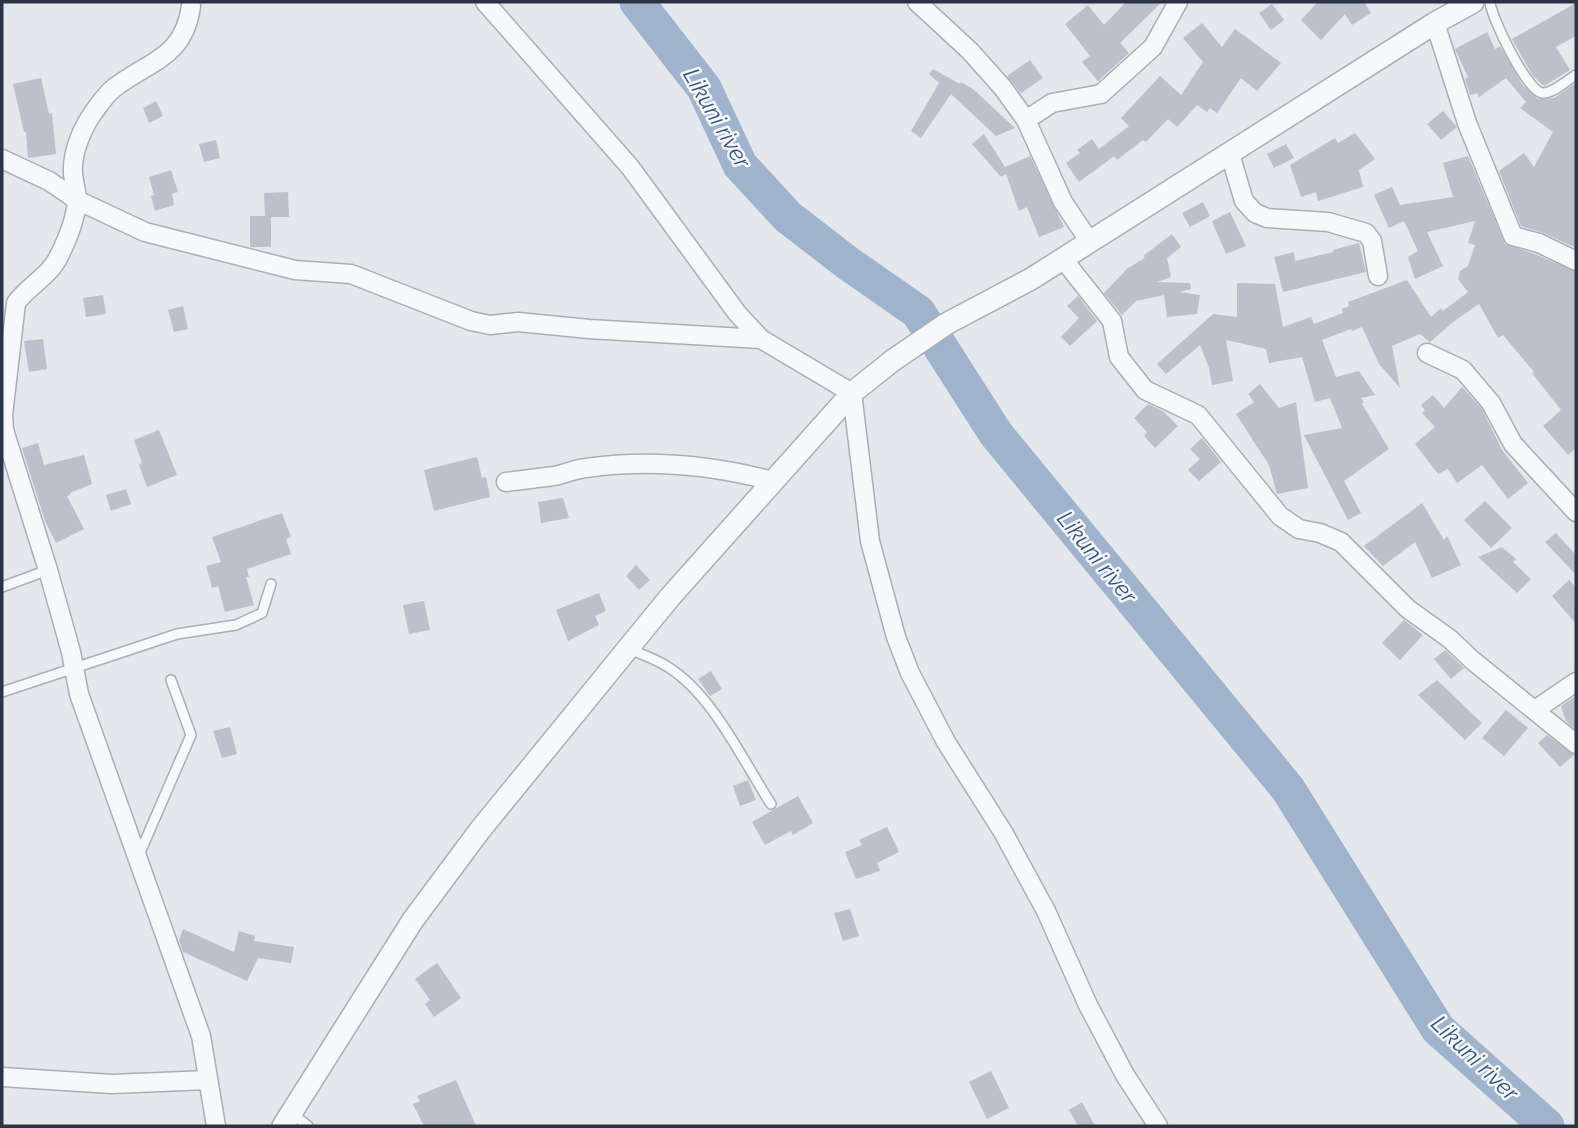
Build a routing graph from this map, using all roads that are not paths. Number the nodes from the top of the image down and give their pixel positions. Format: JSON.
{"nodes":[{"id":1,"x":485,"y":2,"type":"edge"},
{"id":2,"x":917,"y":2,"type":"edge"},
{"id":3,"x":1178,"y":2,"type":"edge"},
{"id":4,"x":1473,"y":2,"type":"edge"},
{"id":5,"x":1490,"y":2,"type":"edge"},
{"id":6,"x":191,"y":6,"type":"dead end"},
{"id":7,"x":1443,"y":13,"type":"edge"},
{"id":8,"x":1576,"y":75,"type":"edge"},
{"id":9,"x":1026,"y":120,"type":"junction"},
{"id":10,"x":1230,"y":154,"type":"junction"},
{"id":11,"x":2,"y":159,"type":"edge"},
{"id":12,"x":77,"y":200,"type":"junction"},
{"id":13,"x":1090,"y":242,"type":"junction"},
{"id":14,"x":1063,"y":259,"type":"junction"},
{"id":15,"x":1576,"y":261,"type":"edge"},
{"id":16,"x":1378,"y":276,"type":"dead end"},
{"id":17,"x":7,"y":329,"type":"edge"},
{"id":18,"x":761,"y":339,"type":"junction"},
{"id":19,"x":1427,"y":353,"type":"dead end"},
{"id":20,"x":852,"y":393,"type":"junction"},
{"id":21,"x":773,"y":481,"type":"junction"},
{"id":22,"x":506,"y":482,"type":"dead end"},
{"id":23,"x":1576,"y":512,"type":"edge"},
{"id":24,"x":48,"y":570,"type":"junction"},
{"id":25,"x":271,"y":584,"type":"dead end"},
{"id":26,"x":2,"y":587,"type":"edge"},
{"id":27,"x":629,"y":649,"type":"junction"},
{"id":28,"x":73,"y":670,"type":"junction"},
{"id":29,"x":171,"y":680,"type":"dead end"},
{"id":30,"x":1576,"y":682,"type":"edge"},
{"id":31,"x":2,"y":692,"type":"edge"},
{"id":32,"x":1535,"y":710,"type":"junction"},
{"id":33,"x":1576,"y":744,"type":"edge"},
{"id":34,"x":771,"y":804,"type":"dead end"},
{"id":35,"x":138,"y":856,"type":"junction"},
{"id":36,"x":2,"y":1077,"type":"edge"},
{"id":37,"x":208,"y":1080,"type":"junction"},
{"id":38,"x":294,"y":1122,"type":"edge"},
{"id":39,"x":216,"y":1126,"type":"edge"},
{"id":40,"x":1158,"y":1126,"type":"edge"}],
"edges":[{"from":1,"to":18,"type":"street"},
{"from":2,"to":9,"type":"street"},
{"from":3,"to":9,"type":"street"},
{"from":4,"to":7,"type":"street"},
{"from":5,"to":8,"type":"lane"},
{"from":6,"to":12,"type":"street"},
{"from":7,"to":10,"type":"street"},
{"from":7,"to":15,"type":"street"},
{"from":9,"to":13,"type":"street"},
{"from":10,"to":13,"type":"street"},
{"from":10,"to":16,"type":"street"},
{"from":11,"to":12,"type":"street"},
{"from":12,"to":17,"type":"street"},
{"from":12,"to":18,"type":"street"},
{"from":13,"to":14,"type":"street"},
{"from":14,"to":20,"type":"street"},
{"from":14,"to":32,"type":"street"},
{"from":17,"to":24,"type":"street"},
{"from":18,"to":20,"type":"street"},
{"from":19,"to":23,"type":"street"},
{"from":20,"to":21,"type":"street"},
{"from":20,"to":40,"type":"street"},
{"from":21,"to":22,"type":"street"},
{"from":21,"to":27,"type":"street"},
{"from":24,"to":26,"type":"lane"},
{"from":24,"to":28,"type":"street"},
{"from":25,"to":28,"type":"lane"},
{"from":27,"to":34,"type":"lane"},
{"from":27,"to":38,"type":"street"},
{"from":28,"to":31,"type":"lane"},
{"from":28,"to":35,"type":"street"},
{"from":29,"to":35,"type":"lane"},
{"from":30,"to":32,"type":"street"},
{"from":32,"to":33,"type":"street"},
{"from":35,"to":37,"type":"street"},
{"from":36,"to":37,"type":"street"},
{"from":37,"to":39,"type":"street"}]}
